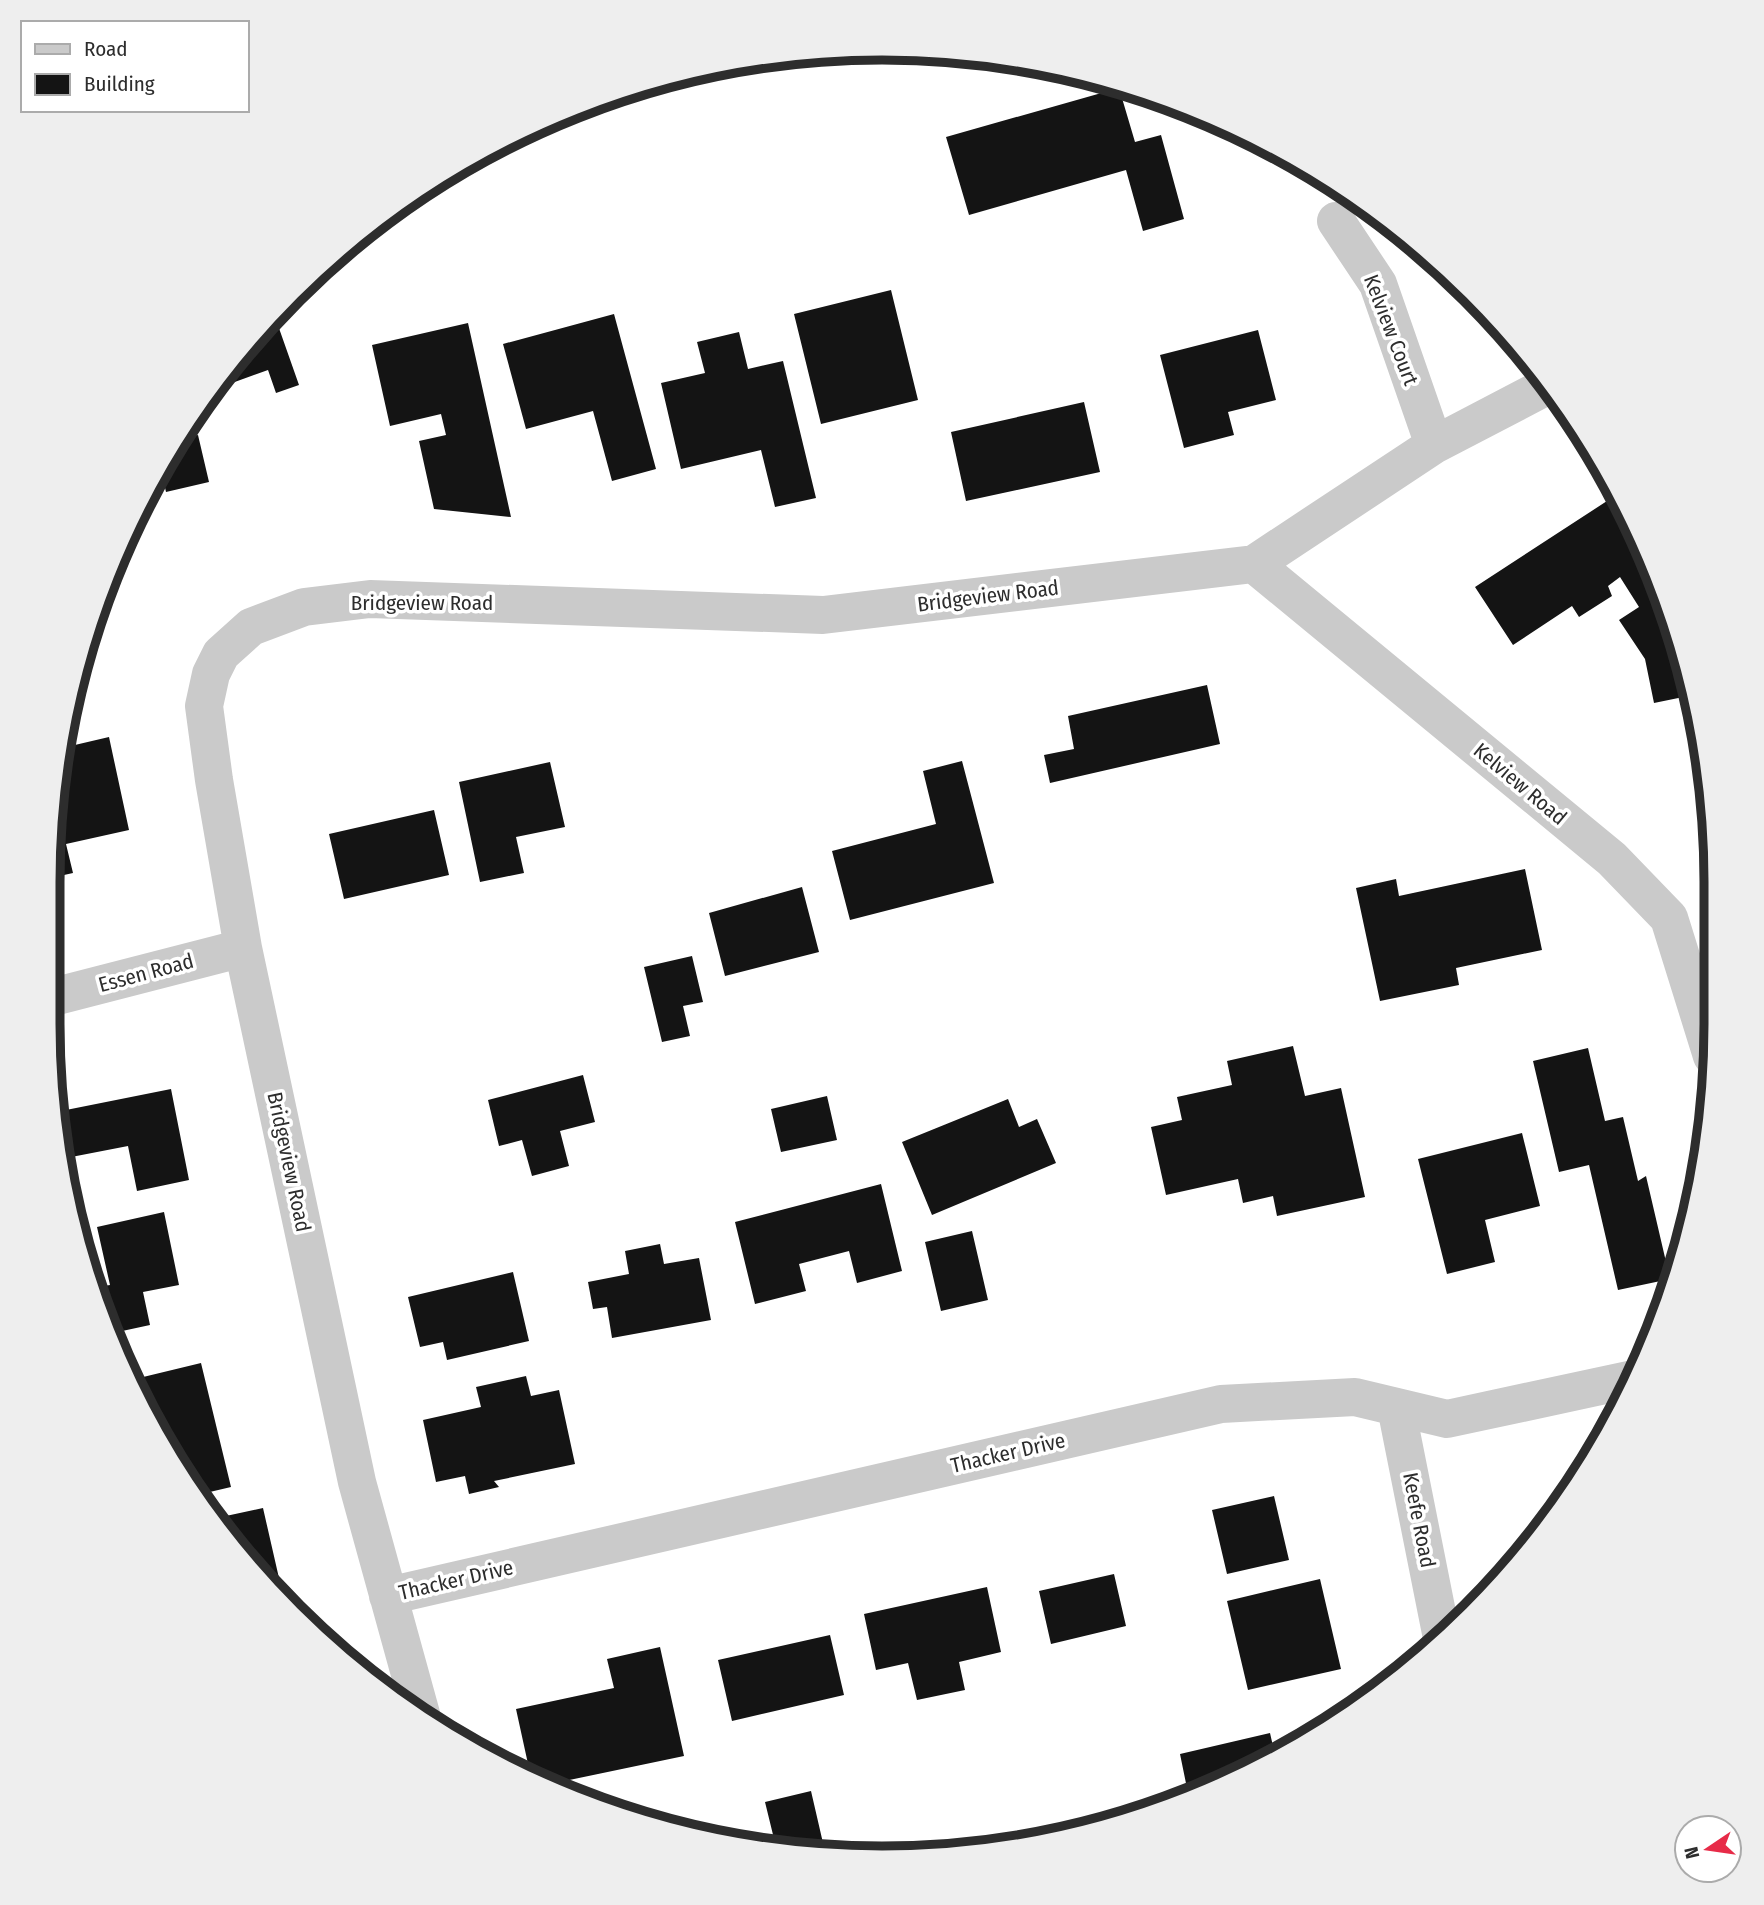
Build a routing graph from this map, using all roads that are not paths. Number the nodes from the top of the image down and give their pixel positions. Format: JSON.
{"nodes":[{"id":1,"x":1336,"y":220,"type":"dead end"},
{"id":2,"x":1541,"y":389,"type":"edge"},
{"id":3,"x":1434,"y":445,"type":"junction"},
{"id":4,"x":1254,"y":564,"type":"junction"},
{"id":5,"x":243,"y":948,"type":"junction"},
{"id":6,"x":60,"y":995,"type":"edge"},
{"id":7,"x":1704,"y":1030,"type":"edge"},
{"id":8,"x":1623,"y":1381,"type":"edge"},
{"id":9,"x":1396,"y":1407,"type":"junction"},
{"id":10,"x":388,"y":1596,"type":"junction"},
{"id":11,"x":1440,"y":1627,"type":"edge"},
{"id":12,"x":418,"y":1702,"type":"edge"}],
"edges":[{"from":1,"to":3,"type":"street","name":"Kelview Court"},
{"from":2,"to":3,"type":"street","name":"Bridgeview Road"},
{"from":3,"to":4,"type":"street","name":"Bridgeview Road"},
{"from":4,"to":5,"type":"street","name":"Bridgeview Road"},
{"from":4,"to":7,"type":"street","name":"Kelview Road"},
{"from":5,"to":6,"type":"street","name":"Essen Road"},
{"from":5,"to":10,"type":"street","name":"Bridgeview Road"},
{"from":8,"to":9,"type":"street","name":"Thacker Drive"},
{"from":9,"to":10,"type":"street","name":"Thacker Drive"},
{"from":9,"to":11,"type":"street","name":"Keefe Road"},
{"from":10,"to":12,"type":"street","name":"Bridgeview Road"}]}
